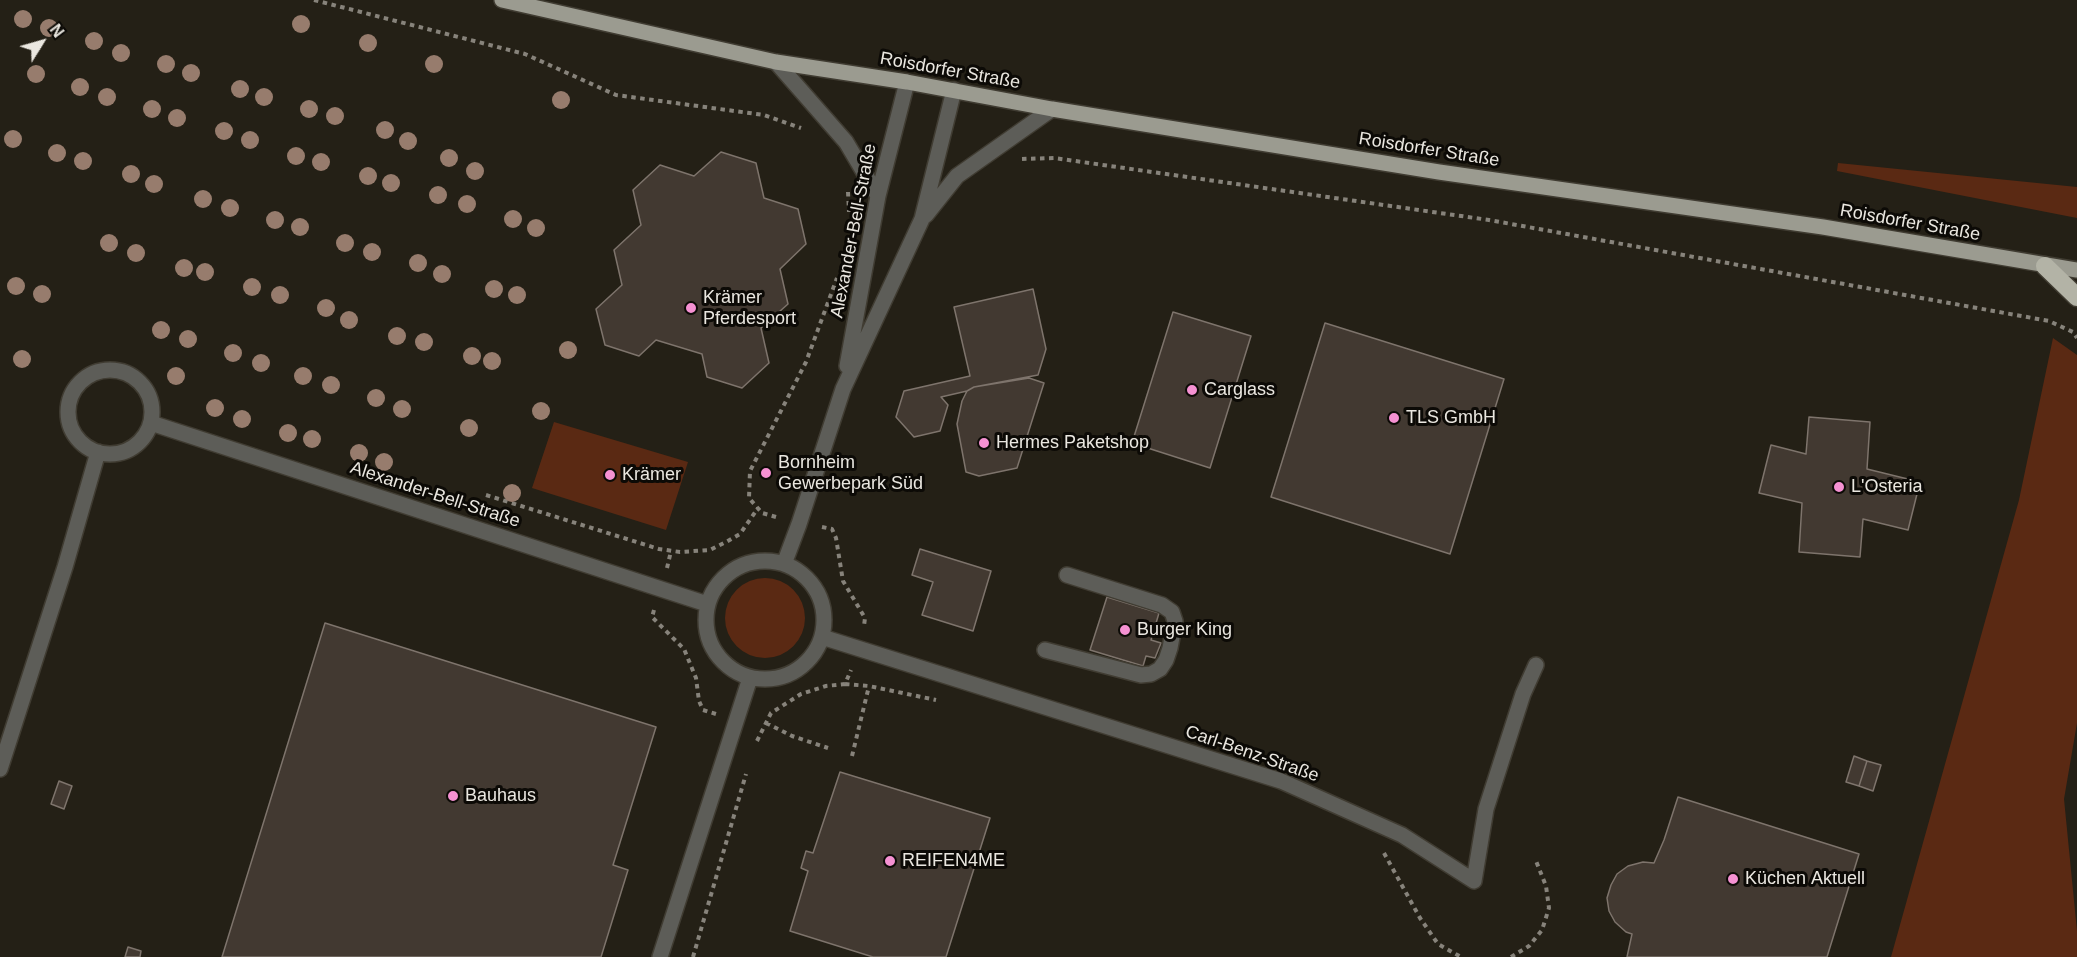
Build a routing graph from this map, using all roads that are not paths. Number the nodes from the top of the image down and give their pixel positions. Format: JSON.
{"nodes":[{"id":1,"x":502,"y":0,"type":"edge"},
{"id":2,"x":776,"y":62,"type":"junction"},
{"id":3,"x":907,"y":82,"type":"junction"},
{"id":4,"x":954,"y":90,"type":"junction"},
{"id":5,"x":1052,"y":108,"type":"junction"},
{"id":6,"x":878,"y":196,"type":"junction"},
{"id":7,"x":922,"y":219,"type":"junction"},
{"id":8,"x":2046,"y":266,"type":"junction"},
{"id":9,"x":2077,"y":270,"type":"edge"},
{"id":10,"x":2077,"y":297,"type":"edge"},
{"id":11,"x":843,"y":389,"type":"junction"},
{"id":12,"x":151,"y":423,"type":"junction"},
{"id":13,"x":98,"y":452,"type":"junction"},
{"id":14,"x":784,"y":564,"type":"junction"},
{"id":15,"x":1067,"y":575,"type":"dead end"},
{"id":16,"x":707,"y":604,"type":"junction"},
{"id":17,"x":822,"y":637,"type":"junction"},
{"id":18,"x":1045,"y":650,"type":"dead end"},
{"id":19,"x":1536,"y":664,"type":"dead end"},
{"id":20,"x":750,"y":678,"type":"junction"},
{"id":21,"x":0,"y":769,"type":"edge"},
{"id":22,"x":660,"y":957,"type":"edge"}],
"edges":[{"from":1,"to":2,"type":"main road","name":"Roisdorfer Straße"},
{"from":2,"to":3,"type":"main road","name":"Roisdorfer Straße"},
{"from":2,"to":6,"type":"street"},
{"from":3,"to":4,"type":"main road","name":"Roisdorfer Straße"},
{"from":3,"to":6,"type":"street","name":"Alexander-Bell-Straße"},
{"from":4,"to":5,"type":"main road","name":"Roisdorfer Straße"},
{"from":4,"to":7,"type":"street","name":"Alexander-Bell-Straße"},
{"from":5,"to":7,"type":"street","name":"Alexander-Bell-Straße"},
{"from":5,"to":8,"type":"main road","name":"Roisdorfer Straße"},
{"from":6,"to":11,"type":"street","name":"Alexander-Bell-Straße"},
{"from":7,"to":11,"type":"street","name":"Alexander-Bell-Straße"},
{"from":8,"to":9,"type":"main road","name":"Roisdorfer Straße"},
{"from":8,"to":10,"type":"highway"},
{"from":11,"to":14,"type":"street","name":"Alexander-Bell-Straße"},
{"from":12,"to":13,"type":"street"},
{"from":12,"to":13,"type":"street"},
{"from":12,"to":16,"type":"street","name":"Alexander-Bell-Straße"},
{"from":13,"to":21,"type":"street"},
{"from":14,"to":16,"type":"street"},
{"from":14,"to":17,"type":"street"},
{"from":15,"to":18,"type":"street"},
{"from":16,"to":20,"type":"street"},
{"from":17,"to":19,"type":"street","name":"Carl-Benz-Straße"},
{"from":17,"to":20,"type":"street"},
{"from":20,"to":22,"type":"street"}]}
